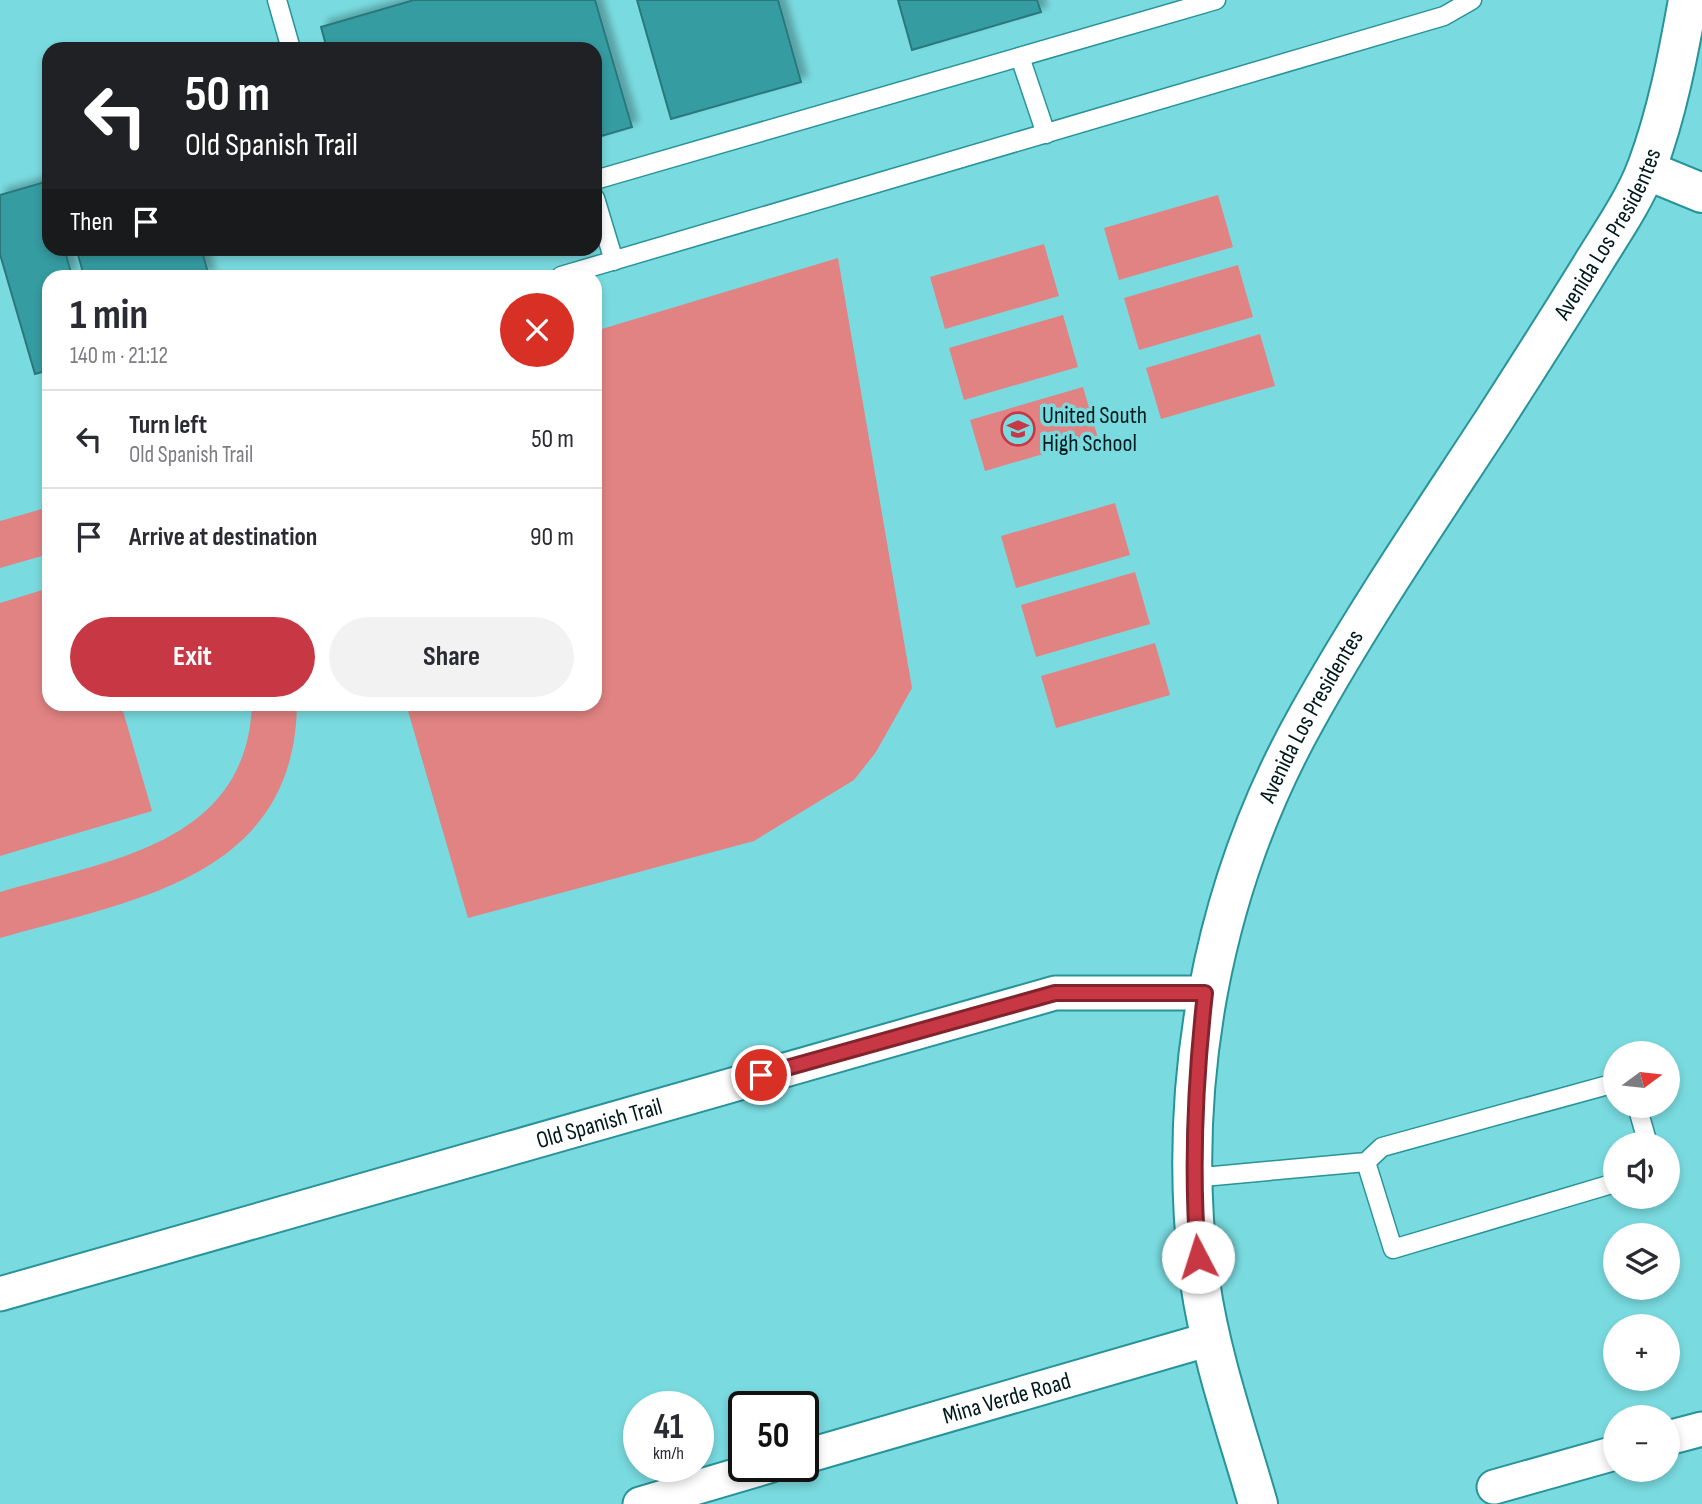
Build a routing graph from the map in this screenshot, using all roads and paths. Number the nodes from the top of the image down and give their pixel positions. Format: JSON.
{"nodes":[{"id":1,"x":277,"y":0,"type":"edge"},
{"id":2,"x":1216,"y":0,"type":"edge"},
{"id":3,"x":1472,"y":0,"type":"edge"},
{"id":4,"x":1688,"y":0,"type":"edge"},
{"id":5,"x":289,"y":42,"type":"edge"},
{"id":6,"x":1020,"y":57,"type":"junction"},
{"id":7,"x":1046,"y":134,"type":"junction"},
{"id":8,"x":1646,"y":170,"type":"junction"},
{"id":9,"x":602,"y":178,"type":"edge"},
{"id":10,"x":1702,"y":193,"type":"edge"},
{"id":11,"x":602,"y":221,"type":"edge"},
{"id":12,"x":614,"y":261,"type":"junction"},
{"id":13,"x":582,"y":270,"type":"edge"},
{"id":14,"x":1205,"y":993,"type":"junction"},
{"id":15,"x":1603,"y":1086,"type":"edge"},
{"id":16,"x":1366,"y":1162,"type":"junction"},
{"id":17,"x":1192,"y":1178,"type":"junction"},
{"id":18,"x":1603,"y":1187,"type":"edge"},
{"id":19,"x":0,"y":1294,"type":"edge"},
{"id":20,"x":1210,"y":1339,"type":"junction"},
{"id":21,"x":1702,"y":1429,"type":"edge"},
{"id":22,"x":1680,"y":1435,"type":"edge"},
{"id":23,"x":819,"y":1452,"type":"edge"},
{"id":24,"x":1603,"y":1456,"type":"edge"},
{"id":25,"x":728,"y":1478,"type":"edge"},
{"id":26,"x":1494,"y":1488,"type":"dead end"},
{"id":27,"x":640,"y":1504,"type":"edge"},
{"id":28,"x":1258,"y":1504,"type":"edge"}],
"edges":[{"from":1,"to":5,"type":"lane"},
{"from":2,"to":6,"type":"lane"},
{"from":3,"to":7,"type":"lane"},
{"from":4,"to":8,"type":"main road","name":"Avenida Los Presidentes"},
{"from":6,"to":7,"type":"lane"},
{"from":6,"to":9,"type":"lane"},
{"from":7,"to":12,"type":"lane"},
{"from":8,"to":10,"type":"main road"},
{"from":8,"to":14,"type":"main road","name":"Avenida Los Presidentes"},
{"from":11,"to":12,"type":"lane"},
{"from":12,"to":13,"type":"lane"},
{"from":14,"to":17,"type":"main road","name":"Avenida Los Presidentes"},
{"from":14,"to":19,"type":"street","name":"Old Spanish Trail"},
{"from":15,"to":16,"type":"lane"},
{"from":16,"to":17,"type":"lane"},
{"from":16,"to":18,"type":"lane"},
{"from":17,"to":20,"type":"main road","name":"Avenida Los Presidentes"},
{"from":20,"to":23,"type":"street","name":"Mina Verde Road"},
{"from":20,"to":28,"type":"main road","name":"Avenida Los Presidentes"},
{"from":21,"to":22,"type":"street"},
{"from":24,"to":26,"type":"street"},
{"from":25,"to":27,"type":"street"}]}
